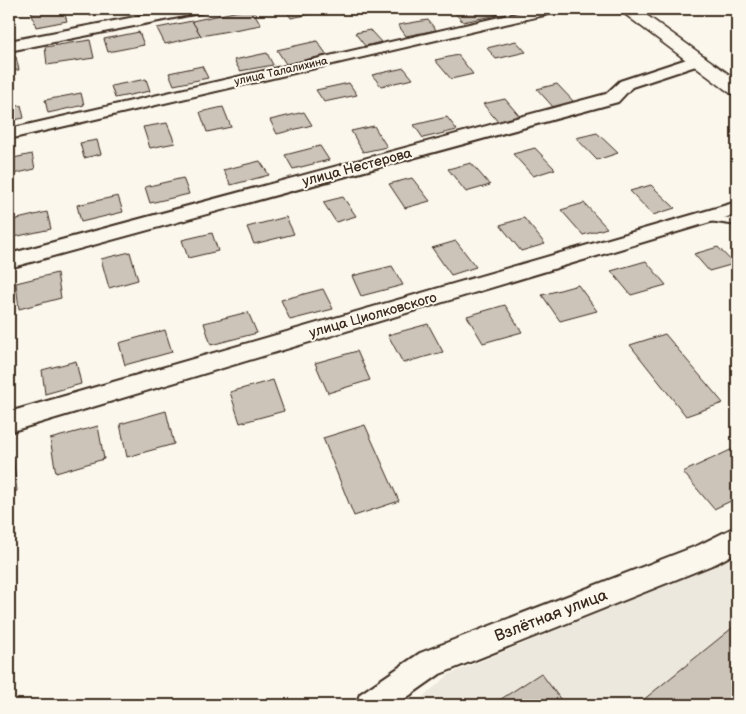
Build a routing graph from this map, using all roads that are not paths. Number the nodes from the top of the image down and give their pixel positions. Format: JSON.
{"nodes":[{"id":1,"x":199,"y":9,"type":"edge"},
{"id":2,"x":554,"y":9,"type":"edge"},
{"id":3,"x":627,"y":9,"type":"edge"},
{"id":4,"x":9,"y":46,"type":"edge"},
{"id":5,"x":699,"y":60,"type":"junction"},
{"id":6,"x":737,"y":89,"type":"edge"},
{"id":7,"x":9,"y":134,"type":"edge"},
{"id":8,"x":737,"y":208,"type":"edge"},
{"id":9,"x":705,"y":218,"type":"junction"},
{"id":10,"x":737,"y":222,"type":"edge"},
{"id":11,"x":9,"y":261,"type":"edge"},
{"id":12,"x":9,"y":422,"type":"edge"},
{"id":13,"x":737,"y":538,"type":"edge"},
{"id":14,"x":372,"y":705,"type":"edge"}],
"edges":[{"from":1,"to":4,"type":"street"},
{"from":2,"to":7,"type":"street","name":"улица Талалихина"},
{"from":3,"to":5,"type":"main road"},
{"from":5,"to":6,"type":"main road"},
{"from":5,"to":11,"type":"street","name":"улица Нестерова"},
{"from":8,"to":9,"type":"street","name":"улица Циолковского"},
{"from":9,"to":10,"type":"lane"},
{"from":9,"to":12,"type":"street","name":"улица Циолковского"},
{"from":13,"to":14,"type":"street","name":"Взлётная улица"}]}
